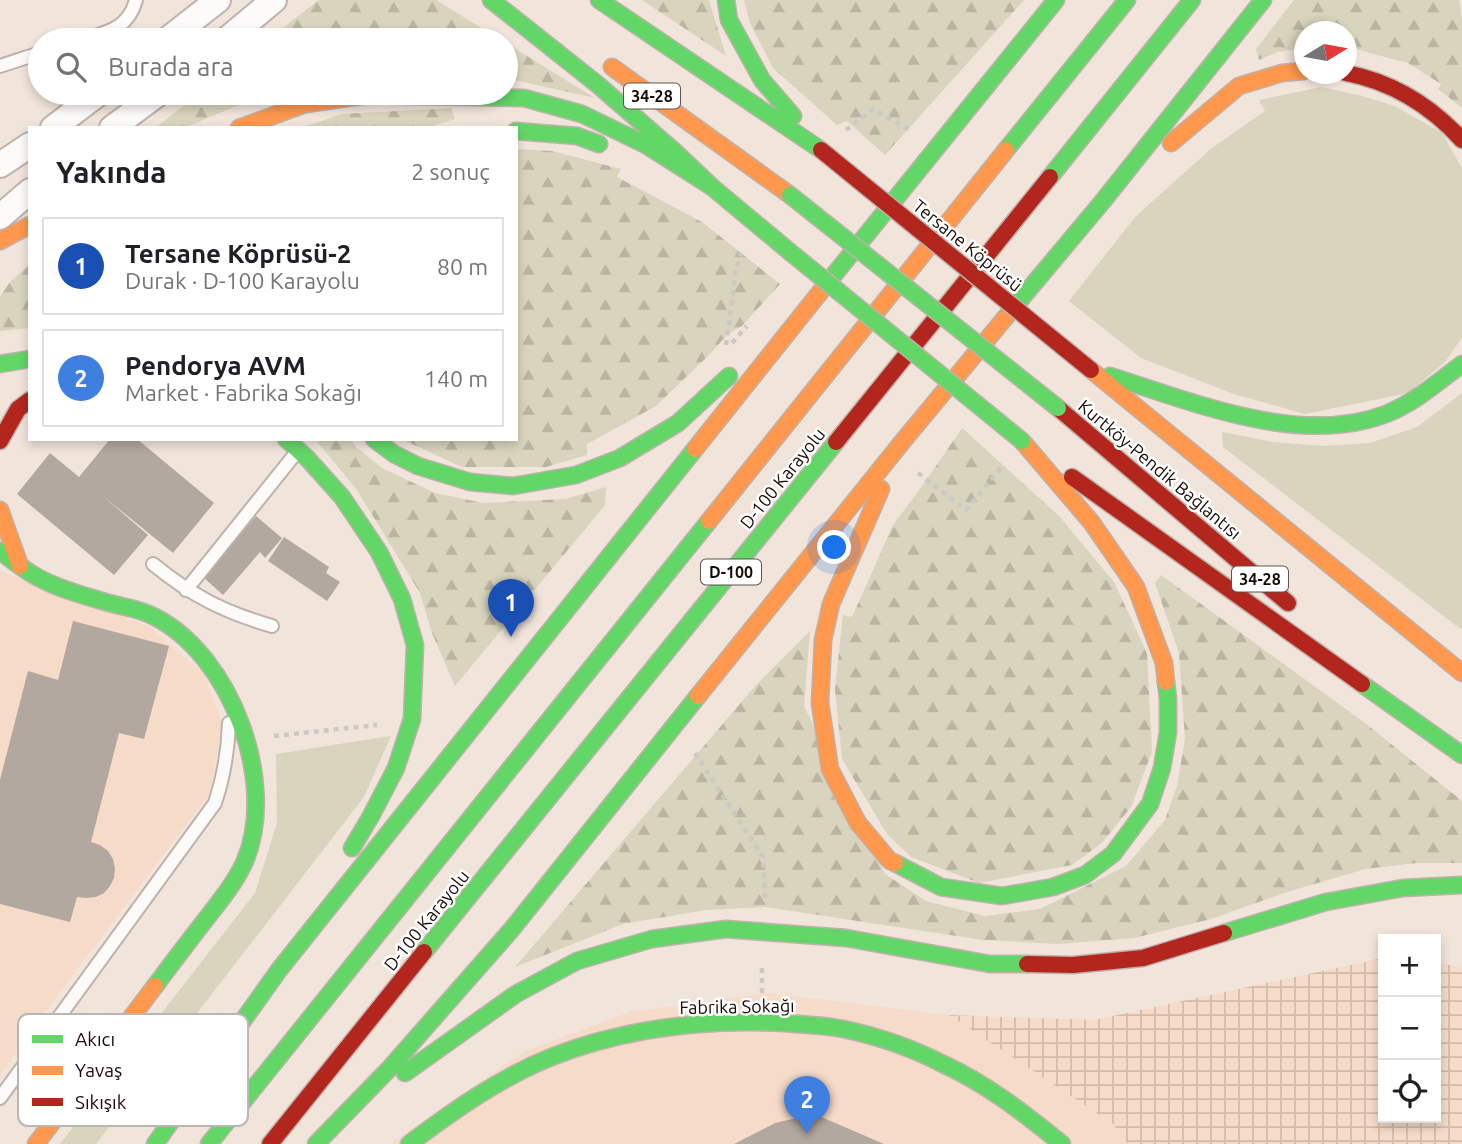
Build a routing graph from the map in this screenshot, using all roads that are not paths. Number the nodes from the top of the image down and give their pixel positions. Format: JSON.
{"nodes":[{"id":1,"x":136,"y":0,"type":"edge"},
{"id":2,"x":218,"y":0,"type":"edge"},
{"id":3,"x":274,"y":0,"type":"edge"},
{"id":4,"x":491,"y":0,"type":"edge"},
{"id":5,"x":511,"y":0,"type":"edge"},
{"id":6,"x":599,"y":0,"type":"edge"},
{"id":7,"x":726,"y":0,"type":"edge"},
{"id":8,"x":1054,"y":0,"type":"edge"},
{"id":9,"x":1127,"y":0,"type":"edge"},
{"id":10,"x":1192,"y":0,"type":"edge"},
{"id":11,"x":1263,"y":0,"type":"edge"},
{"id":12,"x":542,"y":20,"type":"dead end"},
{"id":13,"x":115,"y":28,"type":"edge"},
{"id":14,"x":182,"y":28,"type":"edge"},
{"id":15,"x":240,"y":28,"type":"edge"},
{"id":16,"x":594,"y":54,"type":"dead end"},
{"id":17,"x":28,"y":58,"type":"edge"},
{"id":18,"x":0,"y":66,"type":"edge"},
{"id":19,"x":1294,"y":72,"type":"edge"},
{"id":20,"x":1357,"y":75,"type":"edge"},
{"id":21,"x":518,"y":99,"type":"edge"},
{"id":22,"x":83,"y":105,"type":"edge"},
{"id":23,"x":143,"y":105,"type":"edge"},
{"id":24,"x":301,"y":105,"type":"edge"},
{"id":25,"x":56,"y":126,"type":"edge"},
{"id":26,"x":115,"y":126,"type":"edge"},
{"id":27,"x":244,"y":126,"type":"edge"},
{"id":28,"x":518,"y":131,"type":"edge"},
{"id":29,"x":1462,"y":140,"type":"edge"},
{"id":30,"x":28,"y":146,"type":"edge"},
{"id":31,"x":614,"y":150,"type":"dead end"},
{"id":32,"x":821,"y":150,"type":"junction"},
{"id":33,"x":639,"y":159,"type":"dead end"},
{"id":34,"x":0,"y":165,"type":"edge"},
{"id":35,"x":712,"y":187,"type":"junction"},
{"id":36,"x":28,"y":193,"type":"edge"},
{"id":37,"x":1102,"y":201,"type":"junction"},
{"id":38,"x":0,"y":218,"type":"edge"},
{"id":39,"x":28,"y":226,"type":"edge"},
{"id":40,"x":0,"y":241,"type":"edge"},
{"id":41,"x":794,"y":325,"type":"junction"},
{"id":42,"x":28,"y":359,"type":"edge"},
{"id":43,"x":0,"y":364,"type":"edge"},
{"id":44,"x":1462,"y":364,"type":"edge"},
{"id":45,"x":1091,"y":370,"type":"junction"},
{"id":46,"x":28,"y":402,"type":"edge"},
{"id":47,"x":0,"y":441,"type":"edge"},
{"id":48,"x":377,"y":441,"type":"edge"},
{"id":49,"x":903,"y":441,"type":"junction"},
{"id":50,"x":1022,"y":441,"type":"junction"},
{"id":51,"x":292,"y":445,"type":"edge"},
{"id":52,"x":0,"y":510,"type":"edge"},
{"id":53,"x":0,"y":551,"type":"edge"},
{"id":54,"x":153,"y":565,"type":"dead end"},
{"id":55,"x":20,"y":566,"type":"junction"},
{"id":56,"x":186,"y":590,"type":"junction"},
{"id":57,"x":1302,"y":615,"type":"dead end"},
{"id":58,"x":272,"y":625,"type":"dead end"},
{"id":59,"x":1356,"y":661,"type":"dead end"},
{"id":60,"x":1462,"y":673,"type":"edge"},
{"id":61,"x":230,"y":699,"type":"junction"},
{"id":62,"x":1462,"y":753,"type":"edge"},
{"id":63,"x":1462,"y":885,"type":"edge"},
{"id":64,"x":279,"y":970,"type":"junction"},
{"id":65,"x":61,"y":1014,"type":"edge"},
{"id":66,"x":134,"y":1014,"type":"edge"},
{"id":67,"x":248,"y":1014,"type":"edge"},
{"id":68,"x":18,"y":1073,"type":"edge"},
{"id":69,"x":248,"y":1095,"type":"edge"},
{"id":70,"x":0,"y":1098,"type":"edge"},
{"id":71,"x":344,"y":1116,"type":"junction"},
{"id":72,"x":50,"y":1126,"type":"edge"},
{"id":73,"x":168,"y":1126,"type":"edge"},
{"id":74,"x":223,"y":1126,"type":"edge"},
{"id":75,"x":36,"y":1144,"type":"edge"},
{"id":76,"x":155,"y":1144,"type":"edge"},
{"id":77,"x":209,"y":1144,"type":"edge"},
{"id":78,"x":270,"y":1144,"type":"edge"},
{"id":79,"x":316,"y":1144,"type":"edge"},
{"id":80,"x":409,"y":1144,"type":"edge"},
{"id":81,"x":1062,"y":1144,"type":"edge"}],
"edges":[{"from":1,"to":13,"type":"lane"},
{"from":2,"to":14,"type":"street"},
{"from":3,"to":15,"type":"street"},
{"from":4,"to":35,"type":"main road"},
{"from":5,"to":12,"type":"main road"},
{"from":6,"to":32,"type":"main road","number":"34-28"},
{"from":7,"to":32,"type":"main road"},
{"from":8,"to":41,"type":"main road"},
{"from":9,"to":69,"type":"main road","name":"D-100 Karayolu","number":"D-100"},
{"from":10,"to":78,"type":"main road","name":"D-100 Karayolu","number":"D-100"},
{"from":11,"to":37,"type":"main road"},
{"from":16,"to":57,"type":"main road","name":"Kurtköy-Pendik Bağlantısı","number":"34-28","bridge":true},
{"from":17,"to":18,"type":"lane"},
{"from":19,"to":37,"type":"main road"},
{"from":20,"to":29,"type":"main road"},
{"from":21,"to":35,"type":"main road"},
{"from":22,"to":25,"type":"street"},
{"from":23,"to":26,"type":"street"},
{"from":24,"to":27,"type":"main road"},
{"from":28,"to":31,"type":"main road"},
{"from":30,"to":34,"type":"street"},
{"from":32,"to":45,"type":"main road","name":"Tersane Köprüsü","number":"34-28","bridge":true},
{"from":33,"to":35,"type":"main road"},
{"from":35,"to":50,"type":"main road","bridge":true},
{"from":36,"to":38,"type":"street"},
{"from":37,"to":49,"type":"main road"},
{"from":39,"to":40,"type":"main road"},
{"from":41,"to":48,"type":"main road"},
{"from":41,"to":64,"type":"main road"},
{"from":42,"to":43,"type":"main road"},
{"from":44,"to":45,"type":"main road"},
{"from":45,"to":60,"type":"main road","name":"Kurtköy-Pendik Bağlantısı","number":"34-28"},
{"from":46,"to":47,"type":"main road"},
{"from":49,"to":50,"type":"main road"},
{"from":49,"to":71,"type":"main road"},
{"from":50,"to":62,"type":"main road"},
{"from":51,"to":56,"type":"lane"},
{"from":51,"to":64,"type":"main road"},
{"from":52,"to":55,"type":"main road"},
{"from":53,"to":55,"type":"main road"},
{"from":54,"to":56,"type":"lane"},
{"from":55,"to":61,"type":"main road"},
{"from":56,"to":58,"type":"lane"},
{"from":59,"to":62,"type":"main road"},
{"from":61,"to":65,"type":"lane"},
{"from":61,"to":66,"type":"main road"},
{"from":63,"to":71,"type":"main road"},
{"from":64,"to":67,"type":"main road"},
{"from":68,"to":70,"type":"lane"},
{"from":71,"to":79,"type":"main road"},
{"from":72,"to":75,"type":"main road"},
{"from":73,"to":76,"type":"main road"},
{"from":74,"to":77,"type":"main road","name":"D-100 Karayolu","number":"D-100"},
{"from":80,"to":81,"type":"main road","name":"Fabrika Sokağı"}]}
